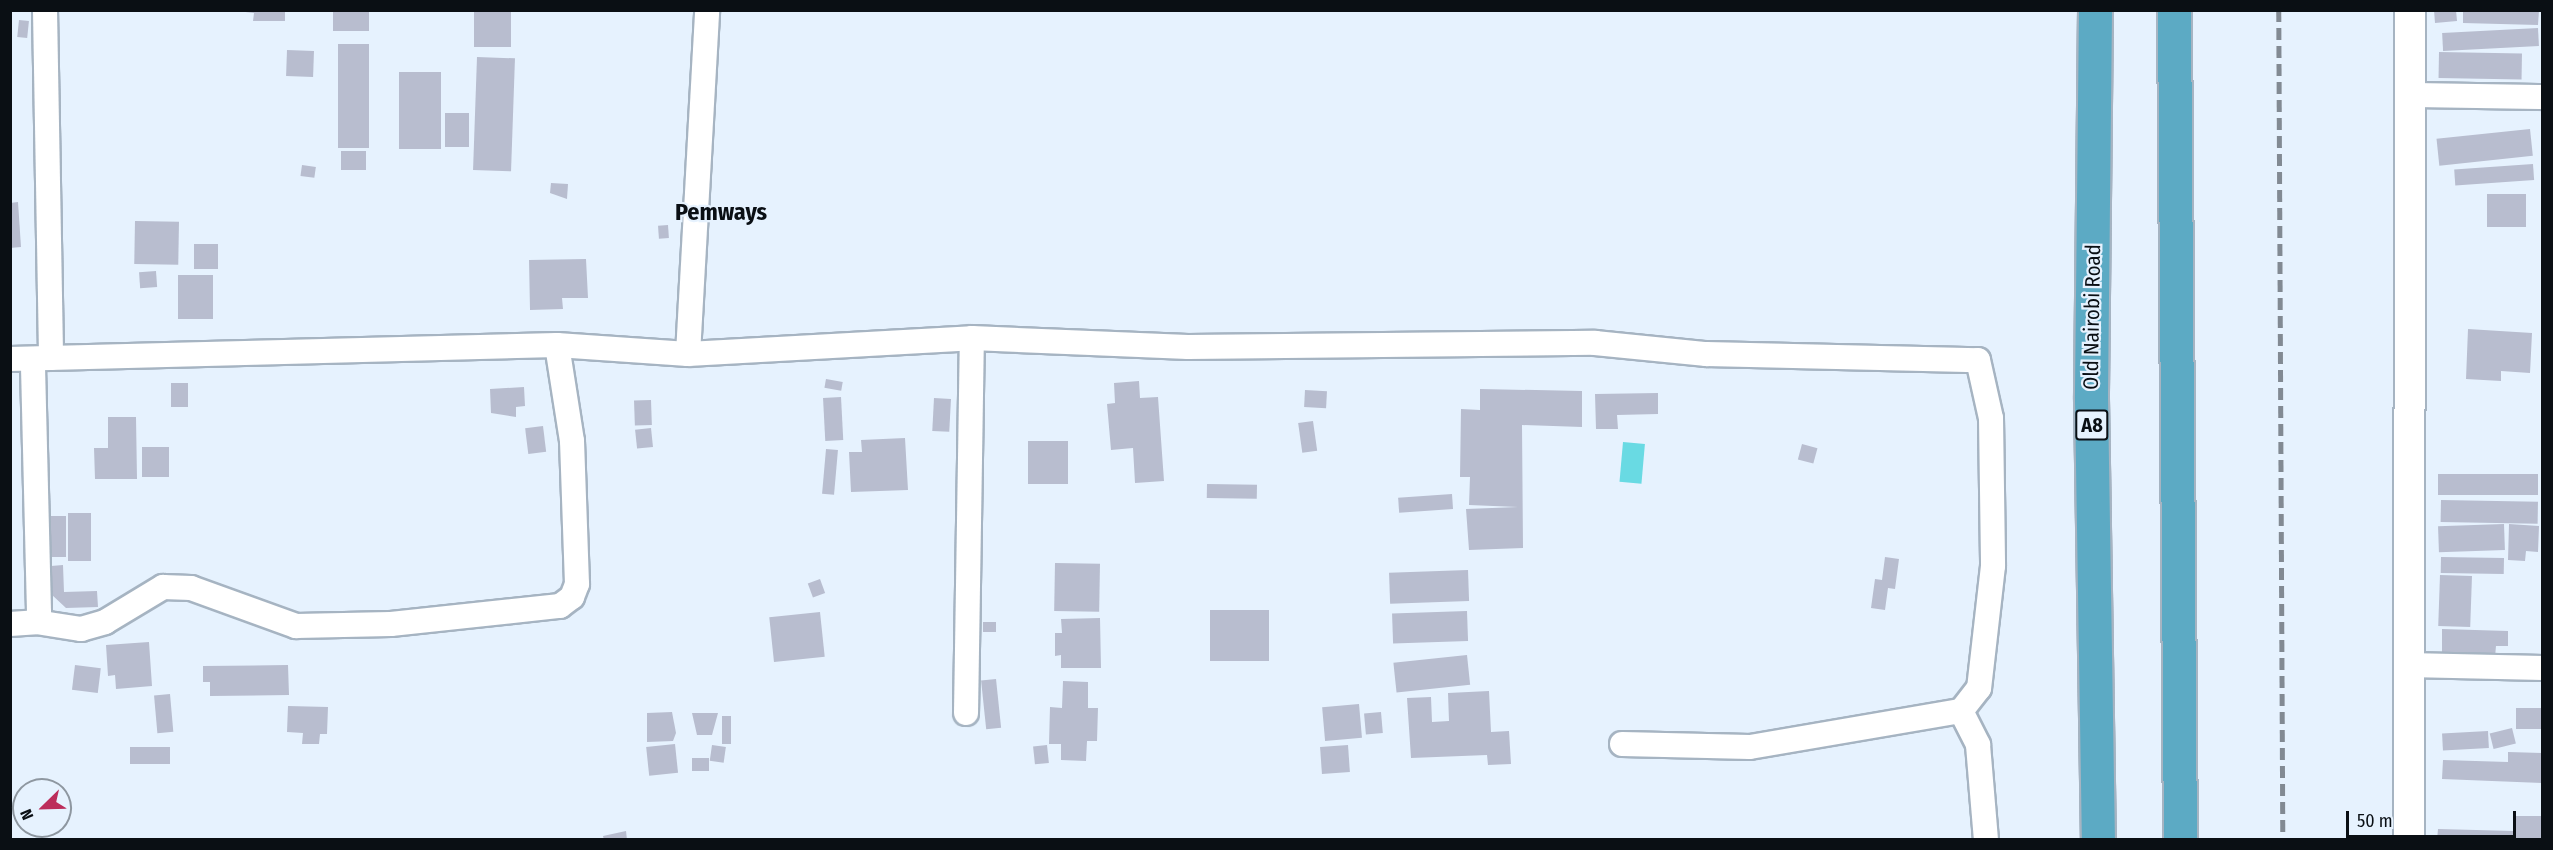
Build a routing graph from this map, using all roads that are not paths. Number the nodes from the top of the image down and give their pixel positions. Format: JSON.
{"nodes":[{"id":1,"x":45,"y":10,"type":"edge"},
{"id":2,"x":706,"y":10,"type":"edge"},
{"id":3,"x":2095,"y":10,"type":"edge"},
{"id":4,"x":2174,"y":10,"type":"edge"},
{"id":5,"x":2410,"y":10,"type":"edge"},
{"id":6,"x":2411,"y":95,"type":"junction"},
{"id":7,"x":2542,"y":97,"type":"edge"},
{"id":8,"x":972,"y":338,"type":"junction"},
{"id":9,"x":556,"y":345,"type":"junction"},
{"id":10,"x":688,"y":354,"type":"junction"},
{"id":11,"x":31,"y":358,"type":"edge"},
{"id":12,"x":36,"y":622,"type":"junction"},
{"id":13,"x":10,"y":624,"type":"edge"},
{"id":14,"x":2409,"y":665,"type":"junction"},
{"id":15,"x":2542,"y":668,"type":"edge"},
{"id":16,"x":1961,"y":711,"type":"junction"},
{"id":17,"x":966,"y":713,"type":"dead end"},
{"id":18,"x":1622,"y":744,"type":"dead end"},
{"id":19,"x":1986,"y":840,"type":"edge"},
{"id":20,"x":2098,"y":840,"type":"edge"},
{"id":21,"x":2180,"y":840,"type":"edge"},
{"id":22,"x":2409,"y":840,"type":"edge"}],
"edges":[{"from":1,"to":11,"type":"street"},
{"from":2,"to":10,"type":"street"},
{"from":3,"to":20,"type":"highway","name":"Old Nairobi Road","number":"A8"},
{"from":4,"to":21,"type":"highway"},
{"from":5,"to":6,"type":"street"},
{"from":6,"to":7,"type":"street"},
{"from":6,"to":14,"type":"street"},
{"from":8,"to":10,"type":"street"},
{"from":8,"to":16,"type":"street"},
{"from":8,"to":17,"type":"street"},
{"from":9,"to":10,"type":"street"},
{"from":9,"to":11,"type":"street"},
{"from":9,"to":12,"type":"street"},
{"from":11,"to":12,"type":"street"},
{"from":12,"to":13,"type":"street"},
{"from":14,"to":15,"type":"street"},
{"from":14,"to":22,"type":"street"},
{"from":16,"to":18,"type":"street"},
{"from":16,"to":19,"type":"street"}]}
